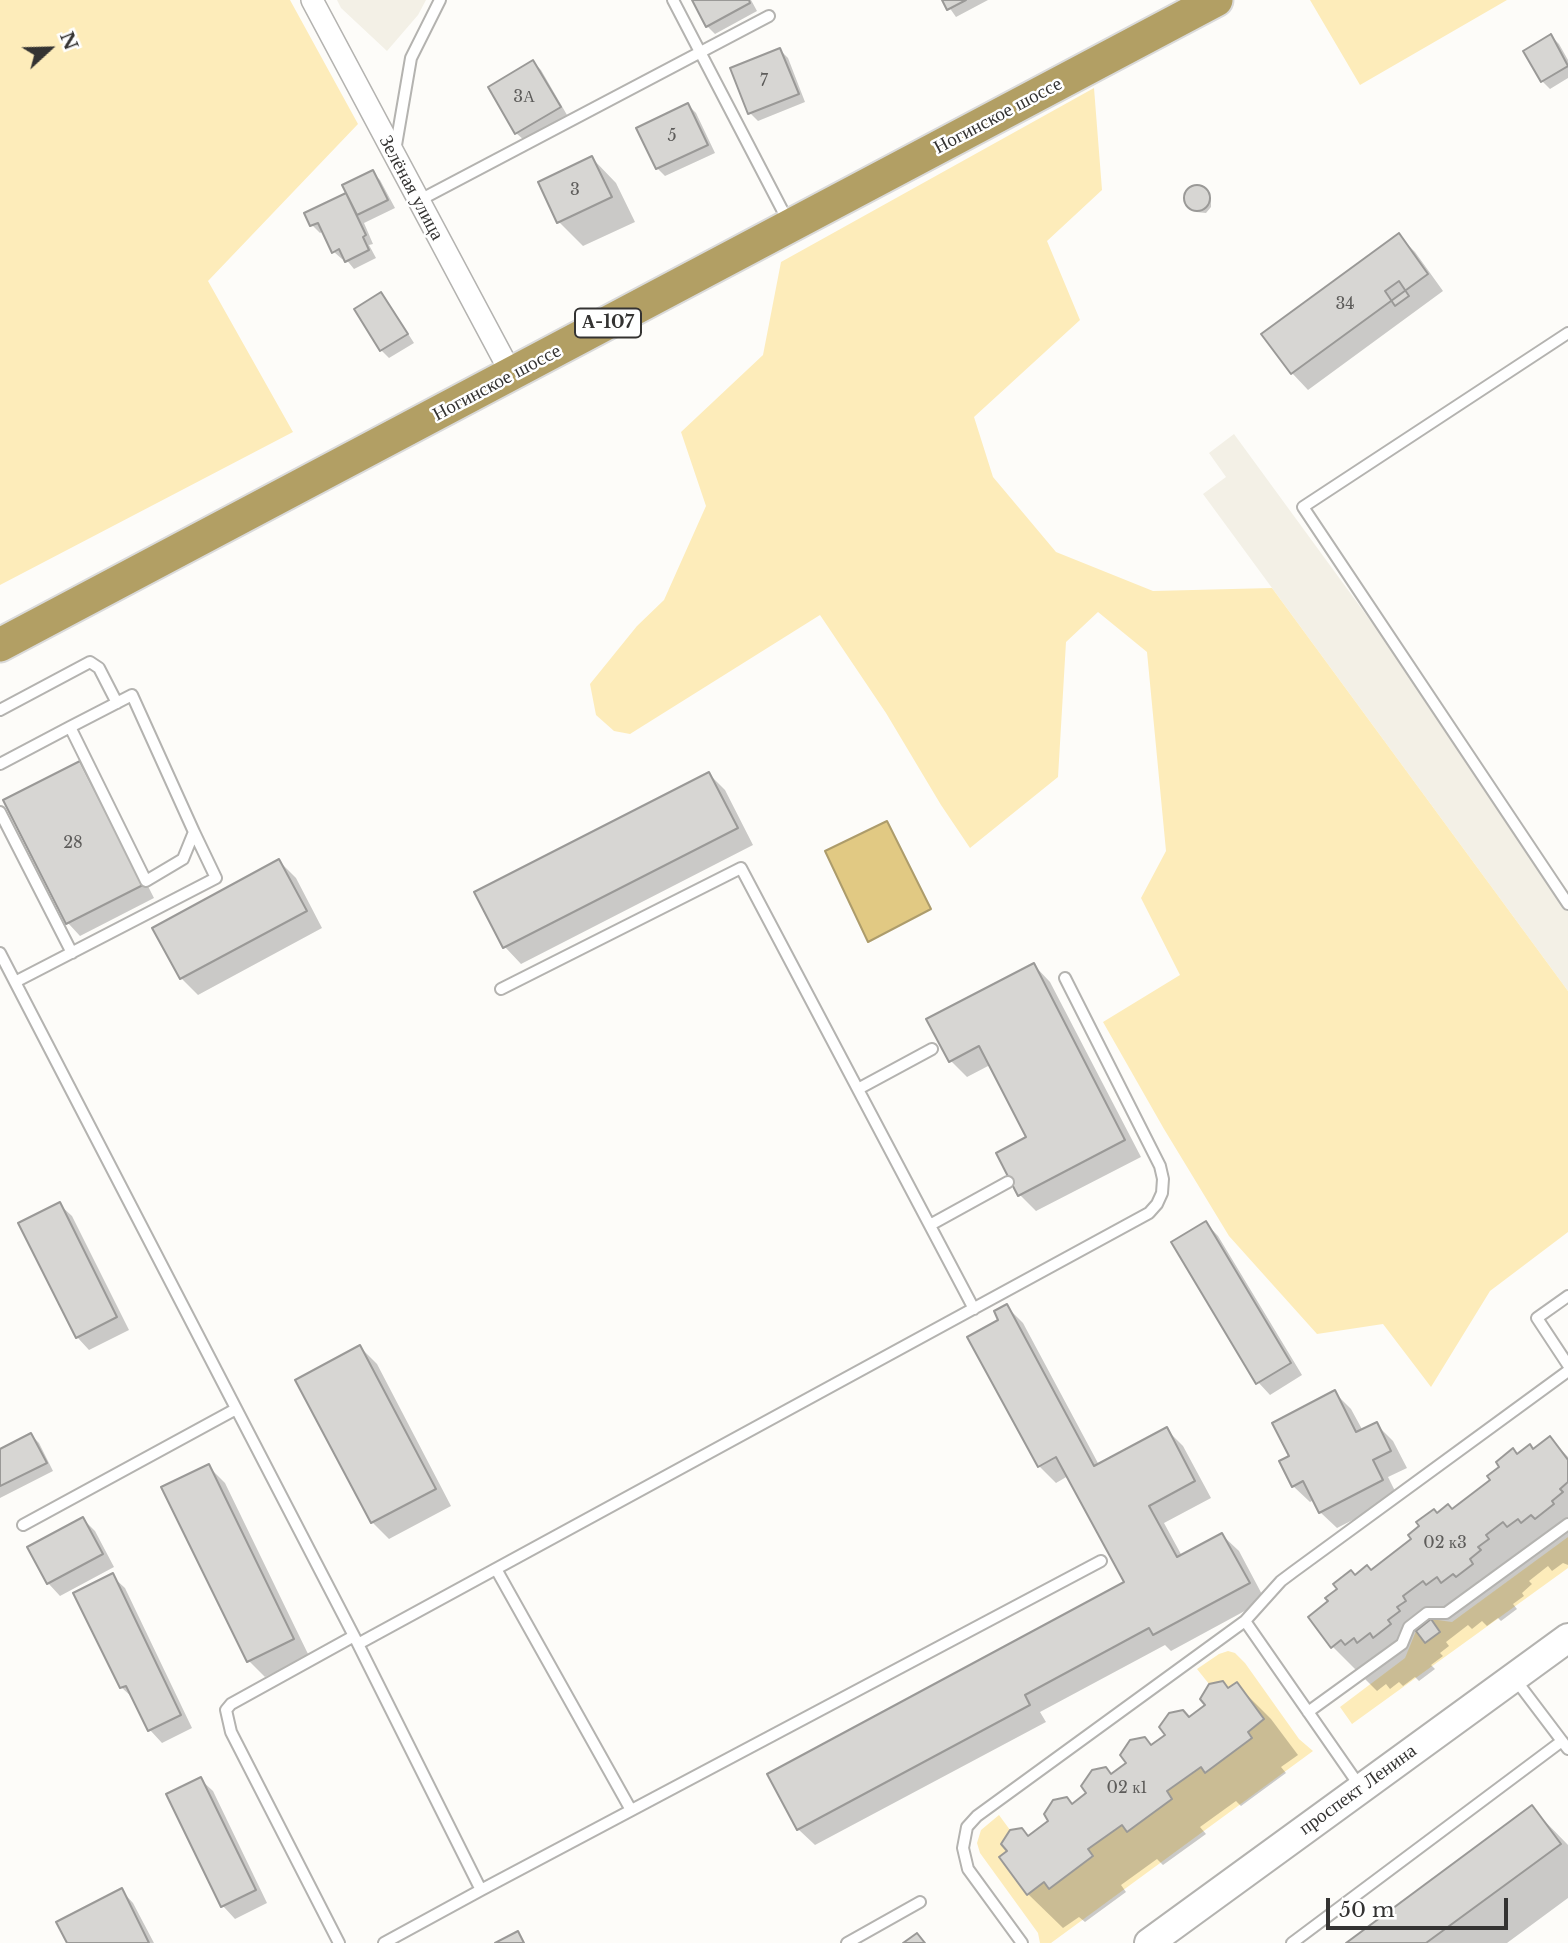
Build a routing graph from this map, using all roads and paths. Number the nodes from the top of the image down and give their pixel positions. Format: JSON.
{"nodes":[{"id":1,"x":312,"y":0,"type":"edge"},
{"id":2,"x":440,"y":0,"type":"edge"},
{"id":3,"x":673,"y":0,"type":"edge"},
{"id":4,"x":1216,"y":0,"type":"edge"},
{"id":5,"x":769,"y":16,"type":"dead end"},
{"id":6,"x":700,"y":53,"type":"junction"},
{"id":7,"x":394,"y":157,"type":"junction"},
{"id":8,"x":418,"y":201,"type":"junction"},
{"id":9,"x":790,"y":226,"type":"junction"},
{"id":10,"x":1568,"y":333,"type":"edge"},
{"id":11,"x":512,"y":375,"type":"junction"},
{"id":12,"x":0,"y":645,"type":"edge"},
{"id":13,"x":117,"y":703,"type":"junction"},
{"id":14,"x":0,"y":710,"type":"edge"},
{"id":15,"x":70,"y":727,"type":"junction"},
{"id":16,"x":0,"y":764,"type":"edge"},
{"id":17,"x":0,"y":812,"type":"edge"},
{"id":18,"x":194,"y":832,"type":"junction"},
{"id":19,"x":1568,"y":904,"type":"edge"},
{"id":20,"x":0,"y":953,"type":"edge"},
{"id":21,"x":72,"y":953,"type":"junction"},
{"id":22,"x":1065,"y":978,"type":"dead end"},
{"id":23,"x":15,"y":982,"type":"junction"},
{"id":24,"x":501,"y":989,"type":"dead end"},
{"id":25,"x":932,"y":1049,"type":"dead end"},
{"id":26,"x":858,"y":1089,"type":"junction"},
{"id":27,"x":1008,"y":1182,"type":"dead end"},
{"id":28,"x":930,"y":1225,"type":"junction"},
{"id":29,"x":1568,"y":1296,"type":"edge"},
{"id":30,"x":974,"y":1309,"type":"junction"},
{"id":31,"x":1568,"y":1365,"type":"edge"},
{"id":32,"x":1568,"y":1371,"type":"edge"},
{"id":33,"x":236,"y":1409,"type":"junction"},
{"id":34,"x":1568,"y":1524,"type":"edge"},
{"id":35,"x":23,"y":1525,"type":"dead end"},
{"id":36,"x":1101,"y":1561,"type":"dead end"},
{"id":37,"x":496,"y":1569,"type":"junction"},
{"id":38,"x":1245,"y":1621,"type":"junction"},
{"id":39,"x":1568,"y":1638,"type":"edge"},
{"id":40,"x":356,"y":1640,"type":"junction"},
{"id":41,"x":1514,"y":1676,"type":"junction"},
{"id":42,"x":1308,"y":1712,"type":"junction"},
{"id":43,"x":1565,"y":1745,"type":"edge"},
{"id":44,"x":1361,"y":1788,"type":"junction"},
{"id":45,"x":631,"y":1810,"type":"junction"},
{"id":46,"x":481,"y":1889,"type":"junction"},
{"id":47,"x":920,"y":1902,"type":"dead end"},
{"id":48,"x":339,"y":1943,"type":"edge"},
{"id":49,"x":384,"y":1943,"type":"edge"},
{"id":50,"x":847,"y":1943,"type":"edge"},
{"id":51,"x":1022,"y":1943,"type":"edge"},
{"id":52,"x":1149,"y":1943,"type":"edge"},
{"id":53,"x":1292,"y":1943,"type":"edge"}],
"edges":[{"from":1,"to":7,"type":"street","name":"Зелёная улица"},
{"from":2,"to":7,"type":"lane"},
{"from":3,"to":6,"type":"lane"},
{"from":4,"to":9,"type":"highway","name":"Ногинское шоссе","number":"А-107"},
{"from":5,"to":6,"type":"lane"},
{"from":6,"to":8,"type":"lane"},
{"from":6,"to":9,"type":"lane"},
{"from":7,"to":8,"type":"street","name":"Зелёная улица"},
{"from":8,"to":11,"type":"street","name":"Зелёная улица"},
{"from":9,"to":11,"type":"highway","name":"Ногинское шоссе","number":"А-107"},
{"from":10,"to":19,"type":"lane"},
{"from":11,"to":12,"type":"highway","name":"Ногинское шоссе","number":"А-107"},
{"from":13,"to":14,"type":"lane"},
{"from":13,"to":15,"type":"lane"},
{"from":13,"to":18,"type":"lane"},
{"from":15,"to":16,"type":"lane"},
{"from":15,"to":18,"type":"lane"},
{"from":17,"to":21,"type":"lane"},
{"from":18,"to":21,"type":"lane"},
{"from":20,"to":23,"type":"lane"},
{"from":21,"to":23,"type":"lane"},
{"from":22,"to":30,"type":"lane"},
{"from":23,"to":33,"type":"lane"},
{"from":24,"to":26,"type":"lane"},
{"from":25,"to":26,"type":"lane"},
{"from":26,"to":28,"type":"lane"},
{"from":27,"to":28,"type":"lane"},
{"from":28,"to":30,"type":"lane"},
{"from":29,"to":31,"type":"lane"},
{"from":30,"to":37,"type":"lane"},
{"from":32,"to":38,"type":"lane"},
{"from":33,"to":35,"type":"lane"},
{"from":33,"to":40,"type":"lane"},
{"from":34,"to":42,"type":"lane"},
{"from":36,"to":45,"type":"lane"},
{"from":37,"to":40,"type":"lane"},
{"from":37,"to":45,"type":"lane"},
{"from":38,"to":42,"type":"lane"},
{"from":38,"to":51,"type":"lane"},
{"from":39,"to":41,"type":"main road","name":"проспект Ленина"},
{"from":40,"to":46,"type":"lane"},
{"from":40,"to":48,"type":"lane"},
{"from":41,"to":43,"type":"lane"},
{"from":41,"to":44,"type":"main road","name":"проспект Ленина"},
{"from":42,"to":44,"type":"lane"},
{"from":43,"to":53,"type":"lane"},
{"from":44,"to":52,"type":"main road","name":"проспект Ленина"},
{"from":45,"to":46,"type":"lane"},
{"from":46,"to":49,"type":"lane"},
{"from":47,"to":50,"type":"lane"}]}
